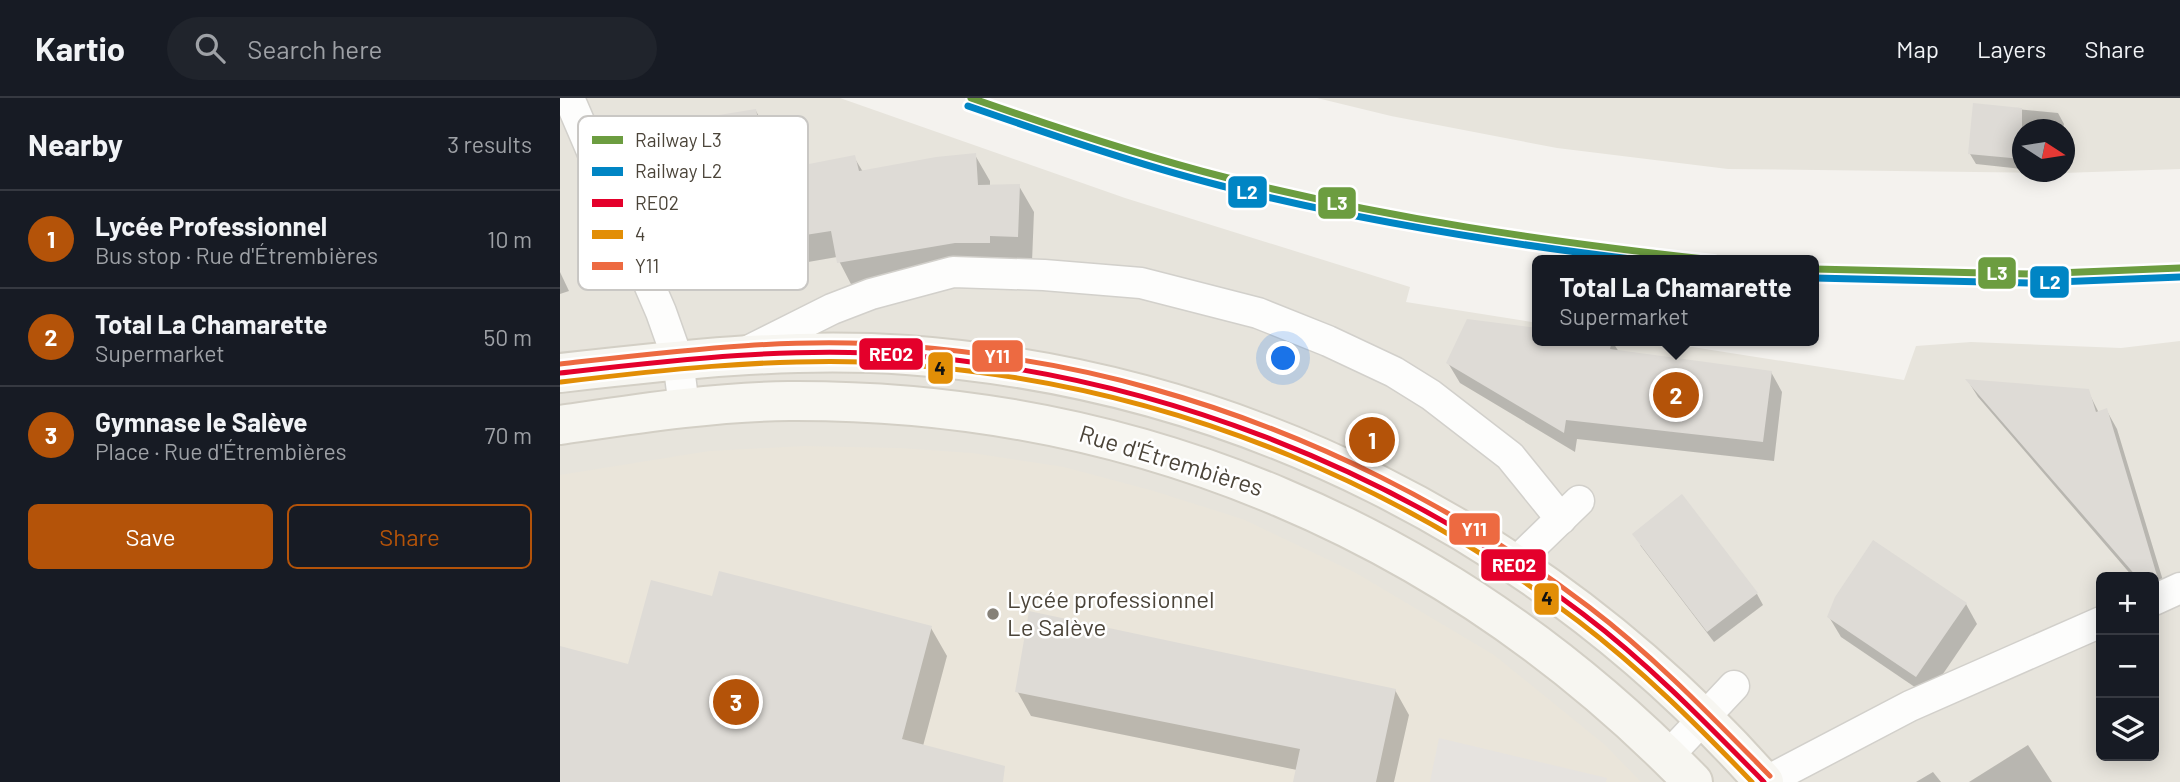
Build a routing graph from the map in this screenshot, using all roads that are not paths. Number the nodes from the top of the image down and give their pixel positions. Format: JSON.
{"nodes":[{"id":1,"x":569,"y":98,"type":"edge"},
{"id":2,"x":578,"y":119,"type":"edge"},
{"id":3,"x":652,"y":290,"type":"edge"},
{"id":4,"x":740,"y":355,"type":"junction"},
{"id":5,"x":678,"y":360,"type":"junction"},
{"id":6,"x":560,"y":373,"type":"edge"},
{"id":7,"x":684,"y":407,"type":"junction"},
{"id":8,"x":560,"y":425,"type":"edge"},
{"id":9,"x":1515,"y":563,"type":"junction"},
{"id":10,"x":2180,"y":588,"type":"edge"},
{"id":11,"x":2159,"y":598,"type":"edge"},
{"id":12,"x":2096,"y":624,"type":"edge"},
{"id":13,"x":1734,"y":686,"type":"dead end"},
{"id":14,"x":1705,"y":718,"type":"junction"},
{"id":15,"x":1680,"y":769,"type":"edge"},
{"id":16,"x":1765,"y":782,"type":"edge"}],
"edges":[{"from":1,"to":2,"type":"lane"},
{"from":3,"to":5,"type":"lane"},
{"from":4,"to":5,"type":"main road"},
{"from":4,"to":9,"type":"main road"},
{"from":4,"to":9,"type":"lane"},
{"from":5,"to":6,"type":"main road"},
{"from":5,"to":7,"type":"lane"},
{"from":7,"to":8,"type":"main road","name":"Rue d'Étrembières"},
{"from":7,"to":15,"type":"main road","name":"Rue d'Étrembières"},
{"from":9,"to":14,"type":"main road"},
{"from":10,"to":11,"type":"lane"},
{"from":12,"to":16,"type":"lane"},
{"from":13,"to":14,"type":"lane"},
{"from":14,"to":15,"type":"lane"},
{"from":14,"to":16,"type":"main road"}]}
